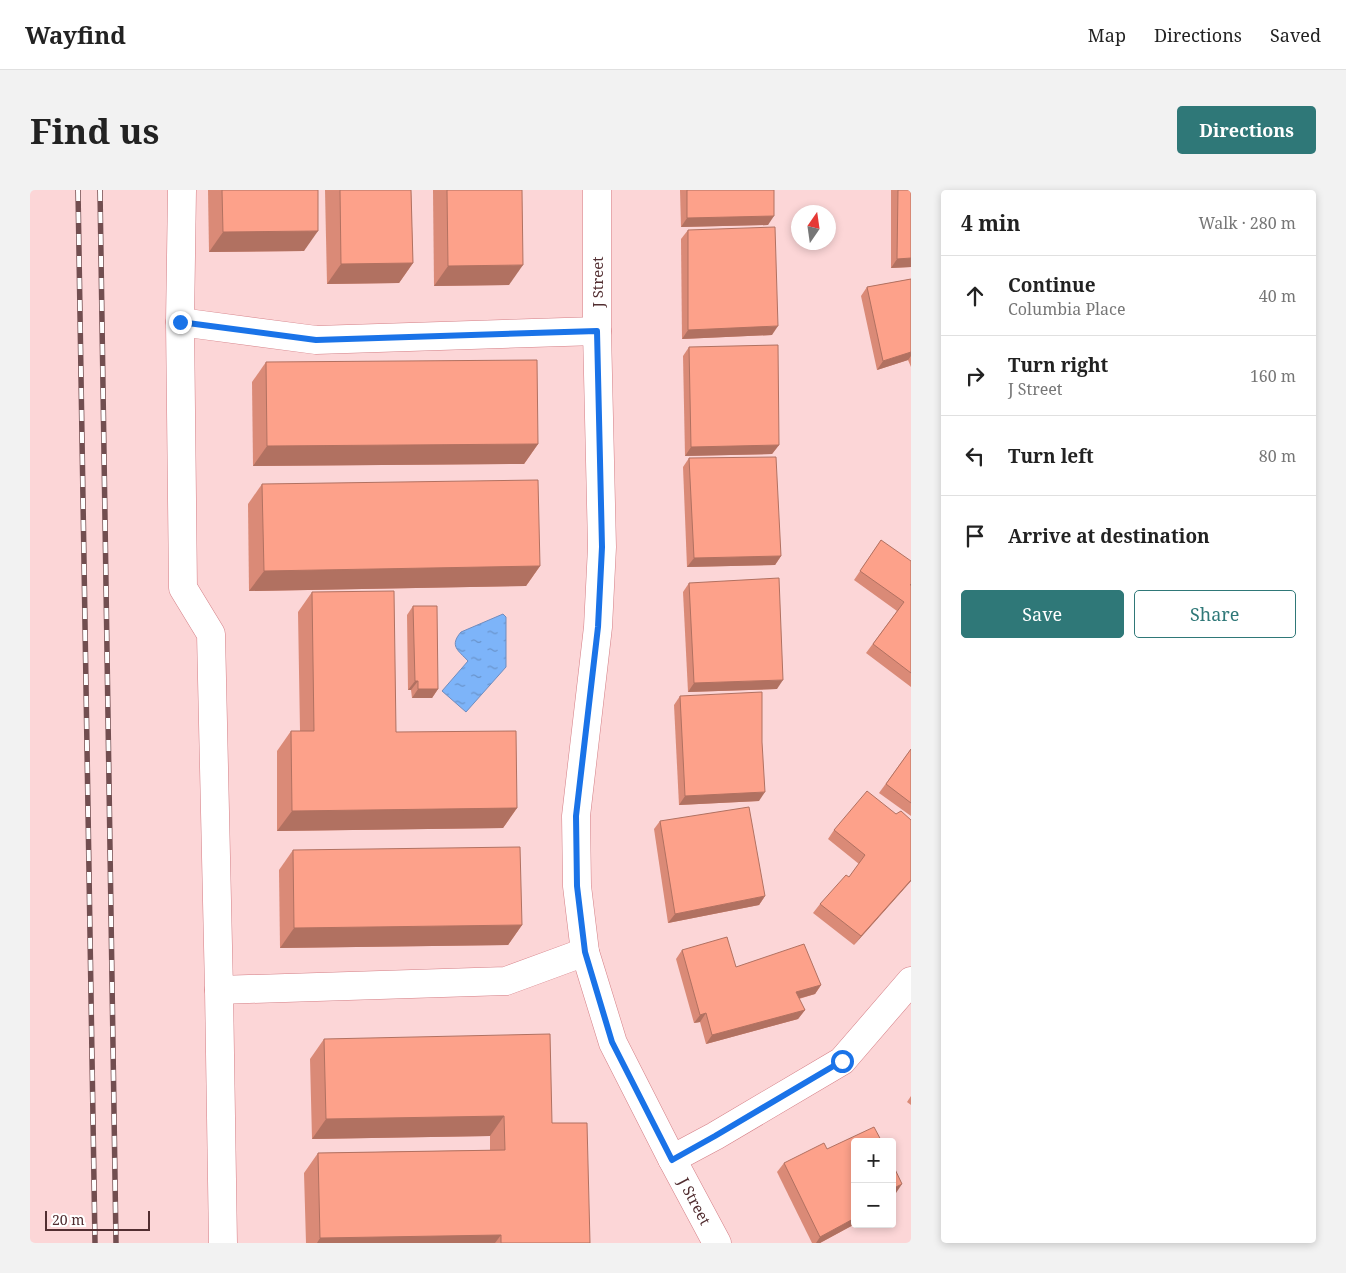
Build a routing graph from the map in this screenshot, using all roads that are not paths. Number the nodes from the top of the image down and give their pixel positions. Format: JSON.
{"nodes":[{"id":1,"x":182,"y":190,"type":"edge"},
{"id":2,"x":597,"y":190,"type":"edge"},
{"id":3,"x":180,"y":322,"type":"junction"},
{"id":4,"x":597,"y":331,"type":"junction"},
{"id":5,"x":585,"y":952,"type":"junction"},
{"id":6,"x":911,"y":981,"type":"edge"},
{"id":7,"x":219,"y":990,"type":"junction"},
{"id":8,"x":672,"y":1160,"type":"junction"},
{"id":9,"x":222,"y":1243,"type":"edge"},
{"id":10,"x":717,"y":1243,"type":"edge"}],
"edges":[{"from":1,"to":3,"type":"street"},
{"from":2,"to":4,"type":"street","name":"J Street"},
{"from":3,"to":4,"type":"street"},
{"from":3,"to":7,"type":"street"},
{"from":4,"to":5,"type":"street","name":"J Street"},
{"from":5,"to":7,"type":"street"},
{"from":5,"to":8,"type":"street","name":"J Street"},
{"from":6,"to":8,"type":"street"},
{"from":7,"to":9,"type":"street"},
{"from":8,"to":10,"type":"street","name":"J Street"}]}
